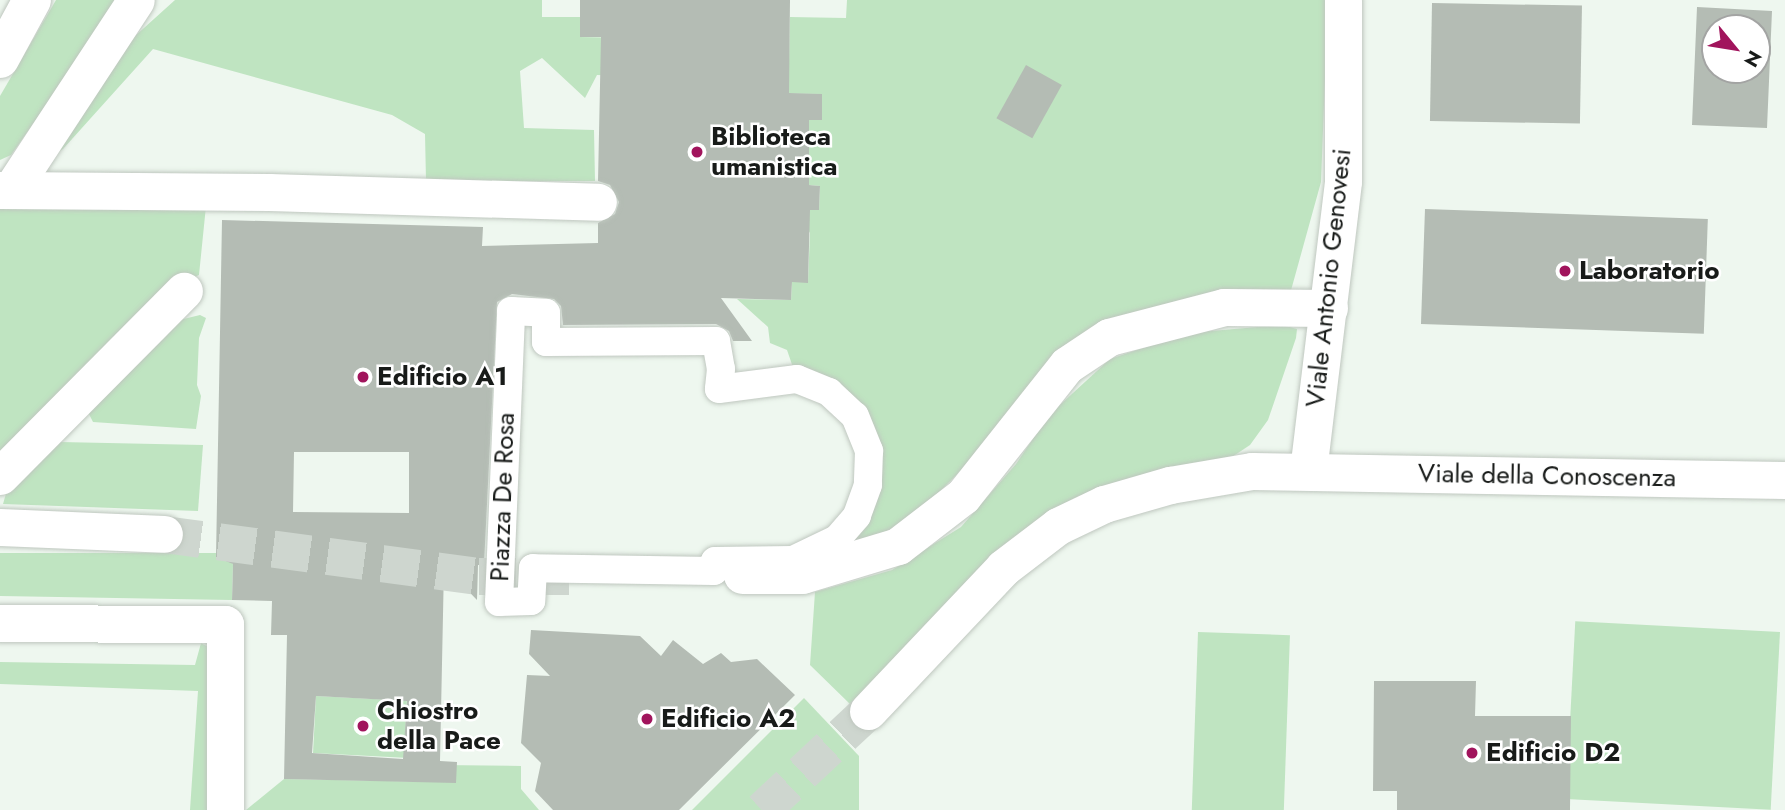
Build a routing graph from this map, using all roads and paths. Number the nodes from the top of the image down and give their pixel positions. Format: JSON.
{"nodes":[{"id":1,"x":32,"y":0,"type":"edge"},
{"id":2,"x":136,"y":0,"type":"edge"},
{"id":3,"x":1343,"y":0,"type":"edge"},
{"id":4,"x":0,"y":59,"type":"edge"},
{"id":5,"x":6,"y":190,"type":"edge"},
{"id":6,"x":598,"y":202,"type":"dead end"},
{"id":7,"x":184,"y":291,"type":"dead end"},
{"id":8,"x":1329,"y":308,"type":"junction"},
{"id":9,"x":510,"y":319,"type":"joint"},
{"id":10,"x":1308,"y":471,"type":"junction"},
{"id":11,"x":0,"y":476,"type":"edge"},
{"id":12,"x":1785,"y":480,"type":"edge"},
{"id":13,"x":0,"y":527,"type":"edge"},
{"id":14,"x":164,"y":534,"type":"tunnel mouth"},
{"id":15,"x":742,"y":575,"type":"dead end"},
{"id":16,"x":0,"y":623,"type":"edge"},
{"id":17,"x":868,"y":711,"type":"tunnel mouth"},
{"id":18,"x":225,"y":810,"type":"edge"}],
"edges":[{"from":1,"to":4,"type":"street"},
{"from":2,"to":5,"type":"street"},
{"from":3,"to":8,"type":"street","name":"Viale Antonio Genovesi"},
{"from":5,"to":6,"type":"street"},
{"from":7,"to":11,"type":"street"},
{"from":8,"to":10,"type":"street","name":"Viale Antonio Genovesi"},
{"from":8,"to":15,"type":"street"},
{"from":9,"to":9,"type":"street","name":"Piazza De Rosa"},
{"from":10,"to":12,"type":"street","name":"Viale della Conoscenza"},
{"from":10,"to":17,"type":"street","name":"Viale della Conoscenza"},
{"from":13,"to":14,"type":"street"},
{"from":16,"to":18,"type":"street"}]}
